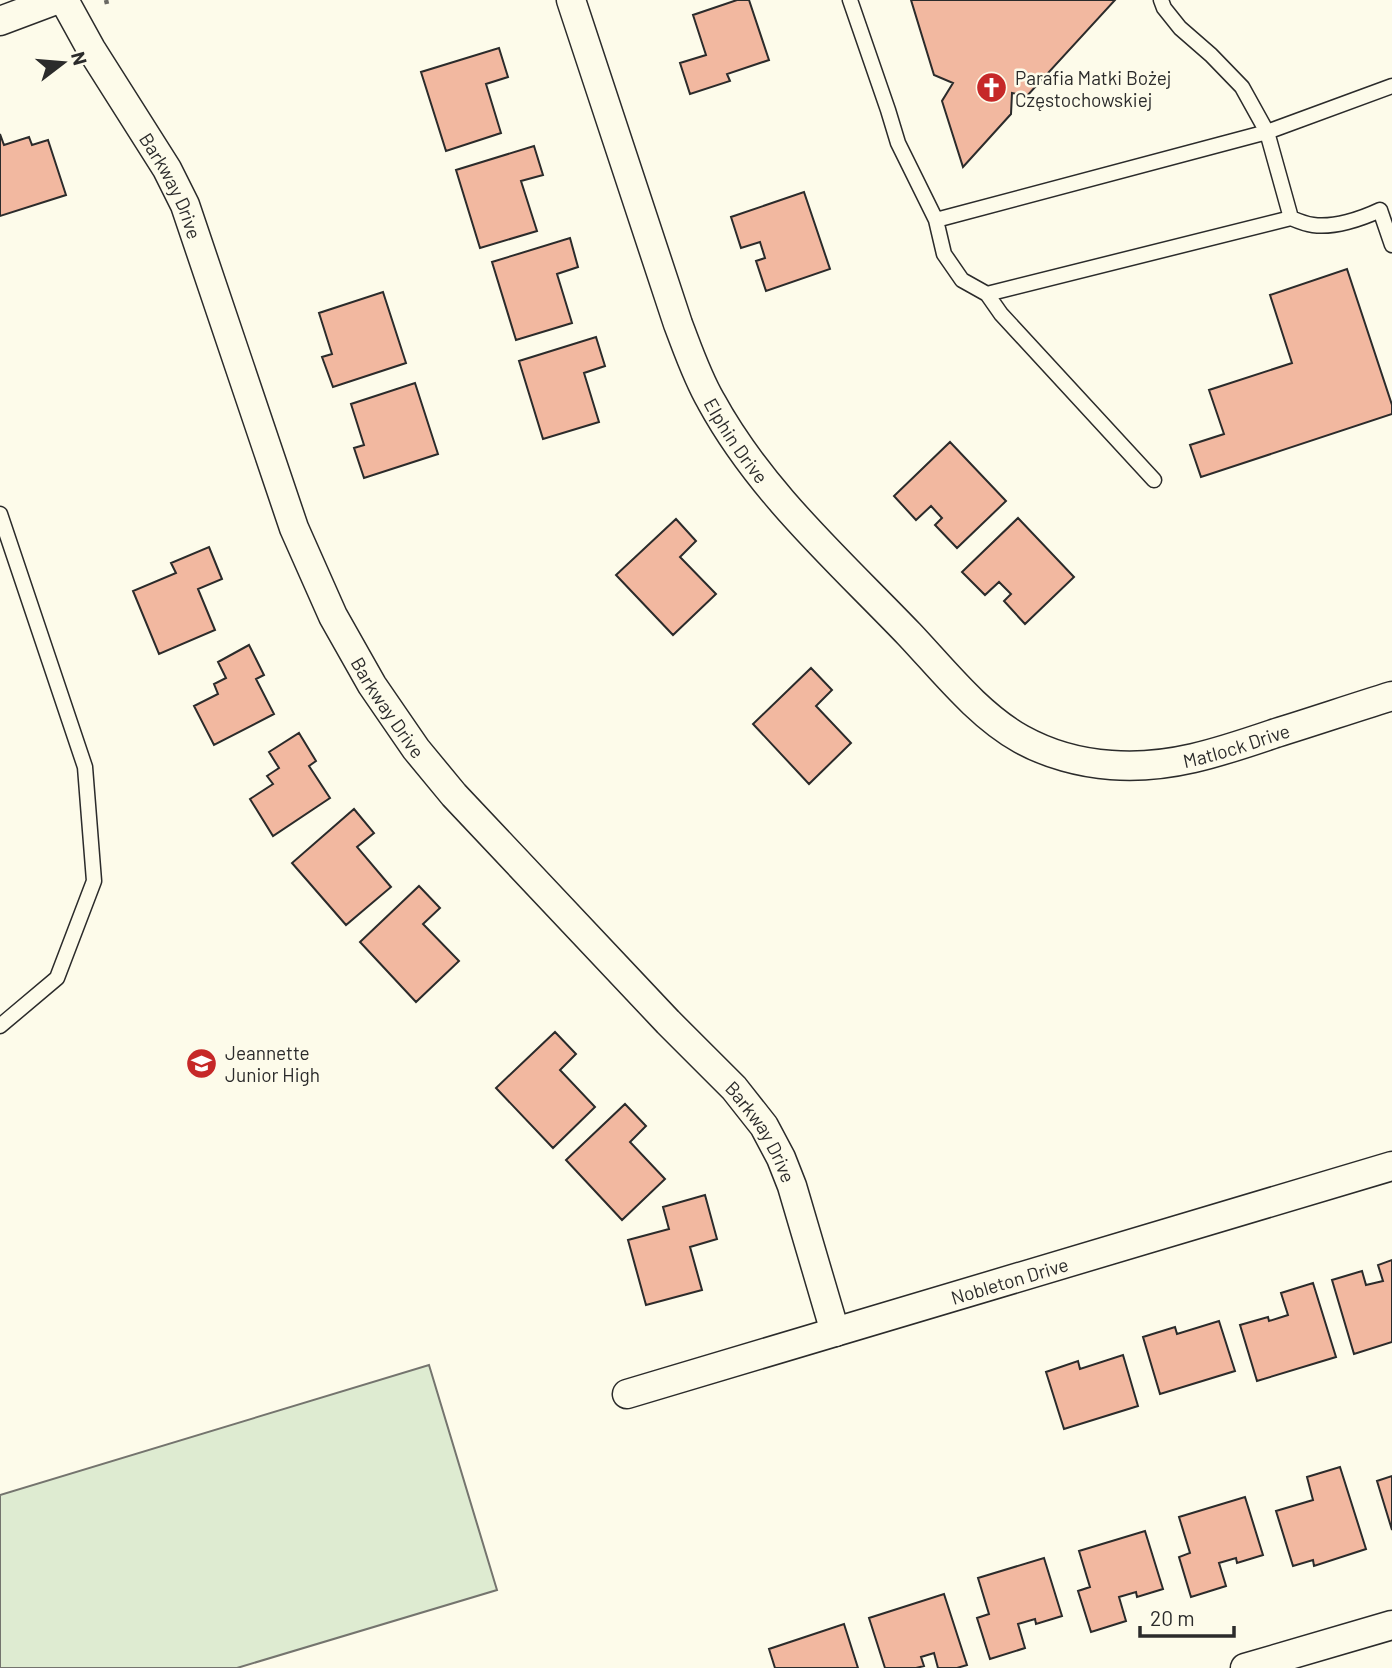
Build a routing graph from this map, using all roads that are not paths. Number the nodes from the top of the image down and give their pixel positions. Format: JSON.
{"nodes":[{"id":1,"x":56,"y":0,"type":"edge"},
{"id":2,"x":64,"y":0,"type":"edge"},
{"id":3,"x":571,"y":0,"type":"edge"},
{"id":4,"x":850,"y":0,"type":"edge"},
{"id":5,"x":1163,"y":4,"type":"edge"},
{"id":6,"x":0,"y":21,"type":"edge"},
{"id":7,"x":1392,"y":86,"type":"edge"},
{"id":8,"x":1267,"y":132,"type":"junction"},
{"id":9,"x":1291,"y":218,"type":"junction"},
{"id":10,"x":936,"y":220,"type":"junction"},
{"id":11,"x":1392,"y":246,"type":"edge"},
{"id":12,"x":987,"y":294,"type":"junction"},
{"id":13,"x":1154,"y":480,"type":"dead end"},
{"id":14,"x":0,"y":514,"type":"edge"},
{"id":15,"x":1392,"y":696,"type":"edge"},
{"id":16,"x":1076,"y":760,"type":"joint"},
{"id":17,"x":0,"y":1026,"type":"edge"},
{"id":18,"x":1392,"y":1167,"type":"edge"},
{"id":19,"x":835,"y":1332,"type":"junction"},
{"id":20,"x":627,"y":1394,"type":"dead end"},
{"id":21,"x":1392,"y":1625,"type":"edge"},
{"id":22,"x":1245,"y":1668,"type":"edge"}],
"edges":[{"from":1,"to":6,"type":"street"},
{"from":2,"to":19,"type":"street","name":"Barkway Drive"},
{"from":3,"to":16,"type":"street","name":"Elphin Drive"},
{"from":4,"to":10,"type":"lane"},
{"from":5,"to":8,"type":"lane"},
{"from":7,"to":8,"type":"lane"},
{"from":8,"to":9,"type":"lane"},
{"from":8,"to":10,"type":"lane"},
{"from":9,"to":11,"type":"lane"},
{"from":9,"to":12,"type":"lane"},
{"from":10,"to":12,"type":"lane"},
{"from":12,"to":13,"type":"lane"},
{"from":14,"to":17,"type":"lane"},
{"from":15,"to":16,"type":"street","name":"Matlock Drive"},
{"from":18,"to":19,"type":"street","name":"Nobleton Drive"},
{"from":19,"to":20,"type":"street","name":"Nobleton Drive"},
{"from":21,"to":22,"type":"street"}]}
